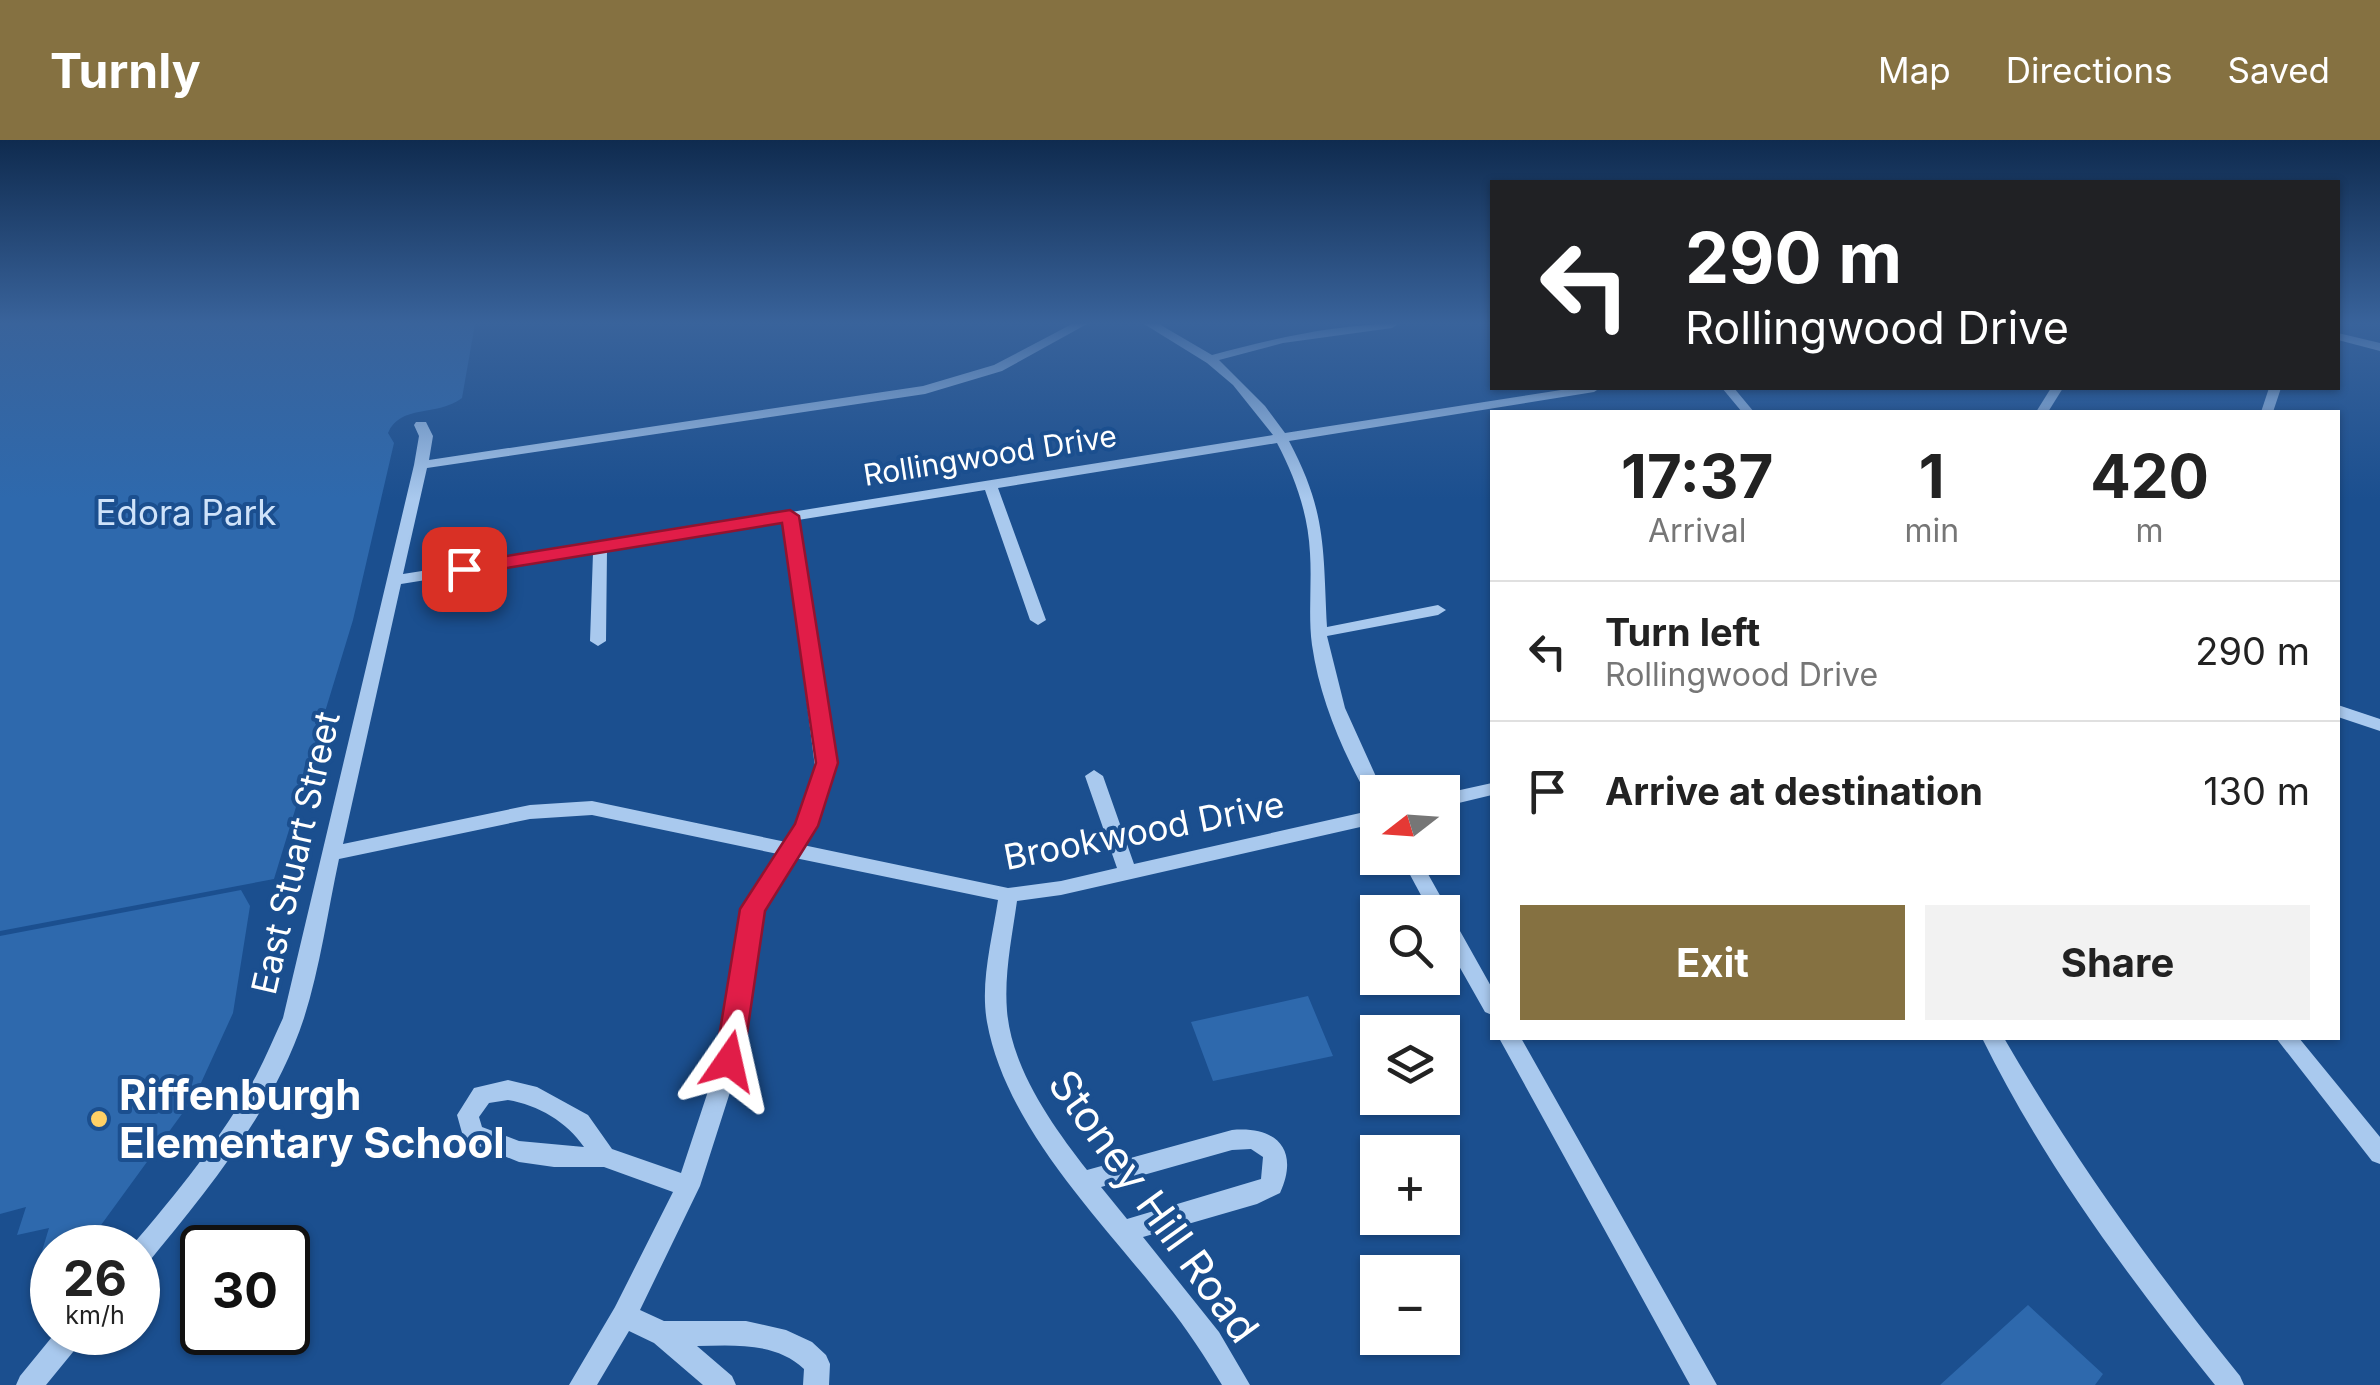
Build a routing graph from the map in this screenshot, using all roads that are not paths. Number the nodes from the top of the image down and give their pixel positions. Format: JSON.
{"nodes":[{"id":1,"x":947,"y":382,"type":"edge"},
{"id":2,"x":1239,"y":382,"type":"edge"},
{"id":3,"x":1584,"y":390,"type":"edge"},
{"id":4,"x":1730,"y":390,"type":"edge"},
{"id":5,"x":1496,"y":408,"type":"edge"},
{"id":6,"x":1746,"y":410,"type":"edge"},
{"id":7,"x":422,"y":425,"type":"dead end"},
{"id":8,"x":1279,"y":438,"type":"junction"},
{"id":9,"x":420,"y":465,"type":"junction"},
{"id":10,"x":990,"y":484,"type":"junction"},
{"id":11,"x":790,"y":516,"type":"junction"},
{"id":12,"x":600,"y":547,"type":"junction"},
{"id":13,"x":395,"y":580,"type":"junction"},
{"id":14,"x":1438,"y":610,"type":"dead end"},
{"id":15,"x":1038,"y":620,"type":"dead end"},
{"id":16,"x":1320,"y":634,"type":"junction"},
{"id":17,"x":598,"y":641,"type":"dead end"},
{"id":18,"x":2340,"y":711,"type":"edge"},
{"id":19,"x":2380,"y":726,"type":"edge"},
{"id":20,"x":1366,"y":775,"type":"edge"},
{"id":21,"x":1094,"y":776,"type":"dead end"},
{"id":22,"x":1490,"y":789,"type":"edge"},
{"id":23,"x":1460,"y":797,"type":"edge"},
{"id":24,"x":1360,"y":820,"type":"edge"},
{"id":25,"x":790,"y":850,"type":"junction"},
{"id":26,"x":334,"y":853,"type":"junction"},
{"id":27,"x":1128,"y":873,"type":"junction"},
{"id":28,"x":1008,"y":895,"type":"junction"},
{"id":29,"x":1460,"y":949,"type":"edge"},
{"id":30,"x":1490,"y":1002,"type":"edge"},
{"id":31,"x":1511,"y":1040,"type":"edge"},
{"id":32,"x":1995,"y":1040,"type":"edge"},
{"id":33,"x":2289,"y":1040,"type":"edge"},
{"id":34,"x":2380,"y":1154,"type":"edge"},
{"id":35,"x":604,"y":1157,"type":"junction"},
{"id":36,"x":1085,"y":1181,"type":"junction"},
{"id":37,"x":688,"y":1186,"type":"junction"},
{"id":38,"x":160,"y":1230,"type":"edge"},
{"id":39,"x":1126,"y":1231,"type":"junction"},
{"id":40,"x":624,"y":1316,"type":"junction"},
{"id":41,"x":662,"y":1334,"type":"junction"},
{"id":42,"x":54,"y":1355,"type":"edge"},
{"id":43,"x":29,"y":1385,"type":"edge"},
{"id":44,"x":582,"y":1385,"type":"edge"},
{"id":45,"x":724,"y":1385,"type":"edge"},
{"id":46,"x":816,"y":1385,"type":"edge"},
{"id":47,"x":1238,"y":1385,"type":"edge"},
{"id":48,"x":1704,"y":1385,"type":"edge"},
{"id":49,"x":2231,"y":1385,"type":"edge"}],
"edges":[{"from":1,"to":9,"type":"street"},
{"from":2,"to":8,"type":"street"},
{"from":3,"to":5,"type":"street","name":"Rollingwood Drive"},
{"from":4,"to":6,"type":"street"},
{"from":5,"to":8,"type":"street","name":"Rollingwood Drive"},
{"from":7,"to":9,"type":"street","name":"East Stuart Street"},
{"from":8,"to":10,"type":"street","name":"Rollingwood Drive"},
{"from":8,"to":16,"type":"street"},
{"from":9,"to":13,"type":"street","name":"East Stuart Street"},
{"from":10,"to":11,"type":"street","name":"Rollingwood Drive"},
{"from":10,"to":15,"type":"street"},
{"from":11,"to":12,"type":"street","name":"Rollingwood Drive"},
{"from":11,"to":25,"type":"street"},
{"from":12,"to":13,"type":"street","name":"Rollingwood Drive"},
{"from":12,"to":17,"type":"street"},
{"from":13,"to":26,"type":"street","name":"East Stuart Street"},
{"from":14,"to":16,"type":"street"},
{"from":16,"to":20,"type":"street"},
{"from":18,"to":19,"type":"street"},
{"from":21,"to":27,"type":"street"},
{"from":22,"to":23,"type":"street"},
{"from":24,"to":27,"type":"street","name":"Brookwood Drive"},
{"from":25,"to":26,"type":"street","name":"Brookwood Drive"},
{"from":25,"to":28,"type":"street","name":"Brookwood Drive"},
{"from":25,"to":37,"type":"street"},
{"from":26,"to":38,"type":"street","name":"East Stuart Street"},
{"from":27,"to":28,"type":"street","name":"Brookwood Drive"},
{"from":28,"to":36,"type":"street","name":"Stoney Hill Road"},
{"from":29,"to":30,"type":"street"},
{"from":31,"to":48,"type":"street"},
{"from":32,"to":49,"type":"street"},
{"from":33,"to":34,"type":"street"},
{"from":35,"to":35,"type":"street"},
{"from":35,"to":37,"type":"street"},
{"from":36,"to":39,"type":"street","name":"Stoney Hill Road"},
{"from":36,"to":39,"type":"street"},
{"from":37,"to":40,"type":"street"},
{"from":39,"to":47,"type":"street","name":"Stoney Hill Road"},
{"from":40,"to":41,"type":"street"},
{"from":40,"to":44,"type":"street"},
{"from":41,"to":45,"type":"street"},
{"from":41,"to":46,"type":"street"},
{"from":42,"to":43,"type":"street"}]}
